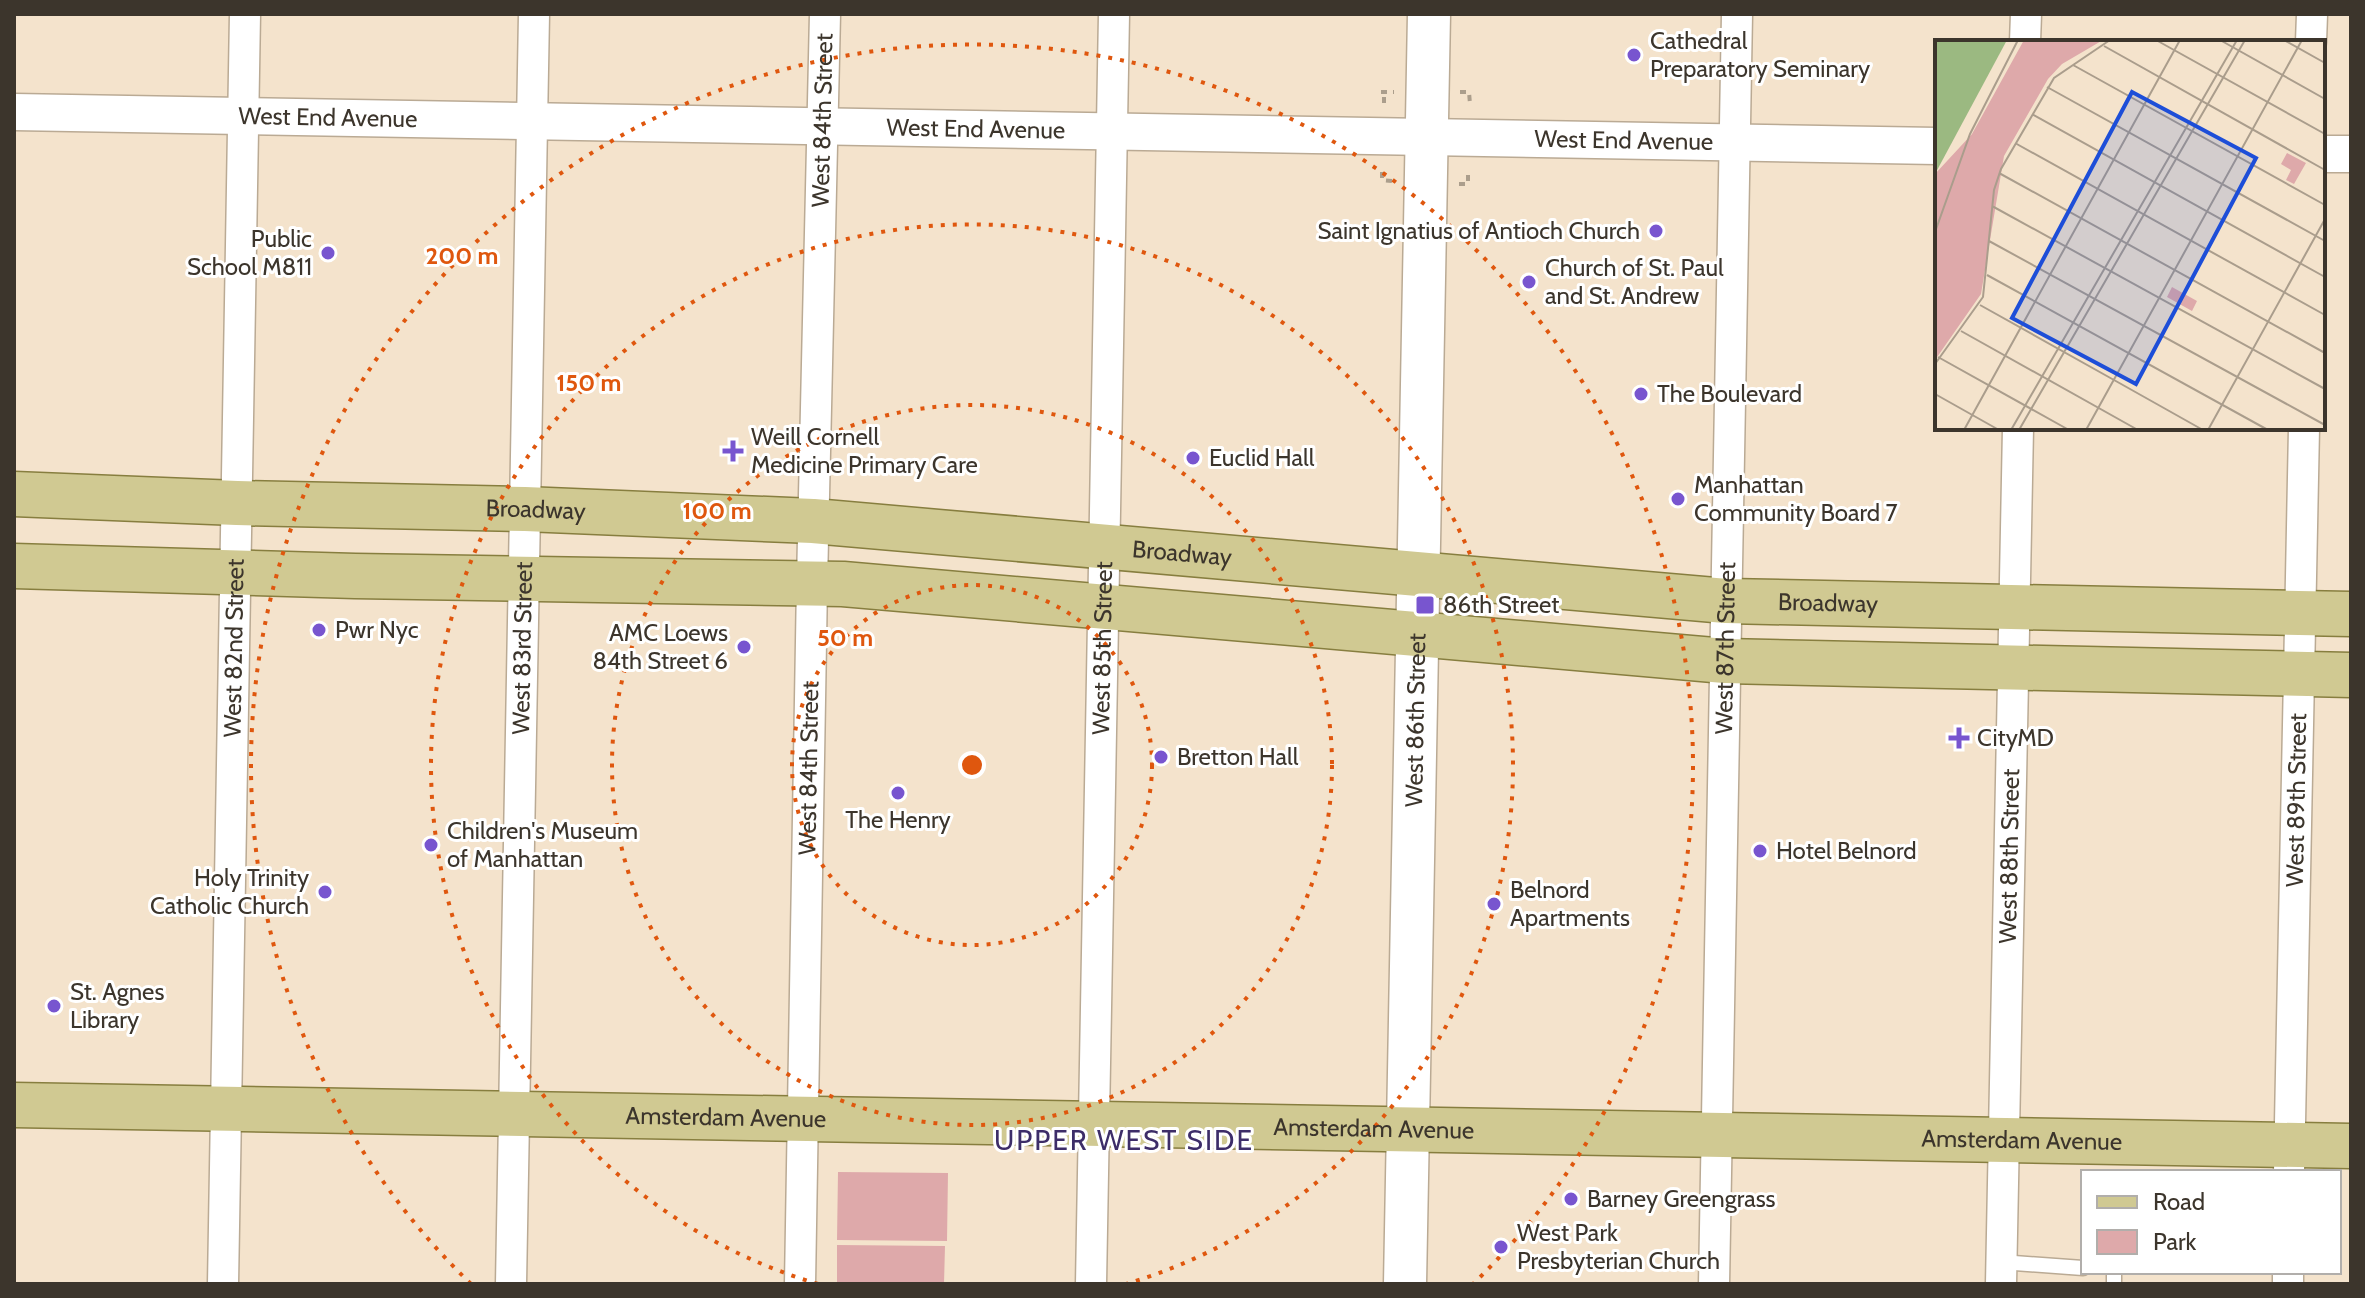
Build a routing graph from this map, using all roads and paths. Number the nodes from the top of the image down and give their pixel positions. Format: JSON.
{"nodes":[{"id":1,"x":245,"y":14,"type":"edge"},
{"id":2,"x":534,"y":14,"type":"edge"},
{"id":3,"x":825,"y":14,"type":"edge"},
{"id":4,"x":1114,"y":14,"type":"edge"},
{"id":5,"x":1429,"y":14,"type":"edge"},
{"id":6,"x":1737,"y":14,"type":"edge"},
{"id":7,"x":2026,"y":14,"type":"edge"},
{"id":8,"x":2312,"y":14,"type":"edge"},
{"id":9,"x":2025,"y":40,"type":"edge"},
{"id":10,"x":2311,"y":40,"type":"edge"},
{"id":11,"x":1394,"y":92,"type":"dead end"},
{"id":12,"x":1460,"y":92,"type":"dead end"},
{"id":13,"x":1384,"y":103,"type":"dead end"},
{"id":14,"x":1470,"y":104,"type":"dead end"},
{"id":15,"x":14,"y":112,"type":"edge"},
{"id":16,"x":243,"y":117,"type":"junction"},
{"id":17,"x":532,"y":121,"type":"junction"},
{"id":18,"x":823,"y":127,"type":"junction"},
{"id":19,"x":1112,"y":131,"type":"junction"},
{"id":20,"x":1427,"y":137,"type":"junction"},
{"id":21,"x":1735,"y":143,"type":"junction"},
{"id":22,"x":1935,"y":146,"type":"edge"},
{"id":23,"x":2325,"y":154,"type":"edge"},
{"id":24,"x":2351,"y":154,"type":"edge"},
{"id":25,"x":1468,"y":171,"type":"dead end"},
{"id":26,"x":1382,"y":172,"type":"dead end"},
{"id":27,"x":1392,"y":181,"type":"dead end"},
{"id":28,"x":1459,"y":184,"type":"dead end"},
{"id":29,"x":2018,"y":430,"type":"edge"},
{"id":30,"x":2304,"y":430,"type":"edge"},
{"id":31,"x":14,"y":494,"type":"edge"},
{"id":32,"x":237,"y":503,"type":"junction"},
{"id":33,"x":525,"y":509,"type":"junction"},
{"id":34,"x":813,"y":521,"type":"junction"},
{"id":35,"x":1105,"y":545,"type":"junction"},
{"id":36,"x":14,"y":566,"type":"edge"},
{"id":37,"x":236,"y":571,"type":"junction"},
{"id":38,"x":1419,"y":573,"type":"junction"},
{"id":39,"x":524,"y":579,"type":"junction"},
{"id":40,"x":812,"y":583,"type":"junction"},
{"id":41,"x":1726,"y":601,"type":"junction"},
{"id":42,"x":1104,"y":606,"type":"junction"},
{"id":43,"x":2014,"y":608,"type":"junction"},
{"id":44,"x":2300,"y":614,"type":"junction"},
{"id":45,"x":2351,"y":614,"type":"edge"},
{"id":46,"x":1418,"y":634,"type":"junction"},
{"id":47,"x":1725,"y":661,"type":"junction"},
{"id":48,"x":2013,"y":667,"type":"junction"},
{"id":49,"x":2298,"y":674,"type":"junction"},
{"id":50,"x":2351,"y":675,"type":"edge"},
{"id":51,"x":14,"y":1105,"type":"edge"},
{"id":52,"x":226,"y":1108,"type":"junction"},
{"id":53,"x":514,"y":1113,"type":"junction"},
{"id":54,"x":802,"y":1118,"type":"junction"},
{"id":55,"x":1094,"y":1124,"type":"junction"},
{"id":56,"x":1408,"y":1129,"type":"junction"},
{"id":57,"x":1717,"y":1135,"type":"junction"},
{"id":58,"x":2003,"y":1140,"type":"junction"},
{"id":59,"x":2351,"y":1146,"type":"edge"},
{"id":60,"x":2290,"y":1158,"type":"edge"},
{"id":61,"x":2081,"y":1268,"type":"edge"},
{"id":62,"x":2001,"y":1273,"type":"edge"},
{"id":63,"x":223,"y":1284,"type":"edge"},
{"id":64,"x":511,"y":1284,"type":"edge"},
{"id":65,"x":800,"y":1284,"type":"edge"},
{"id":66,"x":1091,"y":1284,"type":"edge"},
{"id":67,"x":1405,"y":1284,"type":"edge"},
{"id":68,"x":1714,"y":1284,"type":"edge"}],
"edges":[{"from":1,"to":16,"type":"street","name":"West 82nd Street"},
{"from":2,"to":17,"type":"street","name":"West 83rd Street"},
{"from":3,"to":18,"type":"street","name":"West 84th Street"},
{"from":4,"to":19,"type":"street","name":"West 85th Street"},
{"from":5,"to":20,"type":"main road","name":"West 86th Street"},
{"from":6,"to":21,"type":"street","name":"West 87th Street"},
{"from":7,"to":9,"type":"street"},
{"from":8,"to":10,"type":"street"},
{"from":11,"to":13,"type":"path"},
{"from":12,"to":14,"type":"path"},
{"from":15,"to":16,"type":"street","name":"West End Avenue"},
{"from":16,"to":17,"type":"street","name":"West End Avenue"},
{"from":16,"to":32,"type":"street","name":"West 82nd Street"},
{"from":17,"to":18,"type":"street","name":"West End Avenue"},
{"from":17,"to":33,"type":"street","name":"West 83rd Street"},
{"from":18,"to":19,"type":"street","name":"West End Avenue"},
{"from":18,"to":34,"type":"street","name":"West 84th Street"},
{"from":19,"to":20,"type":"street","name":"West End Avenue"},
{"from":19,"to":35,"type":"street","name":"West 85th Street"},
{"from":20,"to":21,"type":"street","name":"West End Avenue"},
{"from":20,"to":38,"type":"main road","name":"West 86th Street"},
{"from":21,"to":22,"type":"street","name":"West End Avenue"},
{"from":21,"to":41,"type":"street","name":"West 87th Street"},
{"from":23,"to":24,"type":"street"},
{"from":25,"to":28,"type":"path"},
{"from":26,"to":27,"type":"path"},
{"from":29,"to":43,"type":"street","name":"West 88th Street"},
{"from":30,"to":44,"type":"street","name":"West 89th Street"},
{"from":31,"to":32,"type":"main road","name":"Broadway"},
{"from":32,"to":33,"type":"main road","name":"Broadway"},
{"from":32,"to":37,"type":"street","name":"West 82nd Street"},
{"from":33,"to":34,"type":"main road","name":"Broadway"},
{"from":33,"to":39,"type":"street","name":"West 83rd Street"},
{"from":34,"to":35,"type":"main road","name":"Broadway"},
{"from":34,"to":40,"type":"street","name":"West 84th Street"},
{"from":35,"to":38,"type":"main road","name":"Broadway"},
{"from":35,"to":42,"type":"street","name":"West 85th Street"},
{"from":36,"to":37,"type":"main road"},
{"from":37,"to":39,"type":"main road"},
{"from":37,"to":52,"type":"street","name":"West 82nd Street"},
{"from":38,"to":41,"type":"main road","name":"Broadway"},
{"from":38,"to":46,"type":"main road","name":"West 86th Street"},
{"from":39,"to":40,"type":"main road"},
{"from":39,"to":53,"type":"street","name":"West 83rd Street"},
{"from":40,"to":42,"type":"main road"},
{"from":40,"to":54,"type":"street","name":"West 84th Street"},
{"from":41,"to":43,"type":"main road","name":"Broadway"},
{"from":41,"to":47,"type":"street","name":"West 87th Street"},
{"from":42,"to":46,"type":"main road"},
{"from":42,"to":55,"type":"street","name":"West 85th Street"},
{"from":43,"to":44,"type":"main road","name":"Broadway"},
{"from":43,"to":48,"type":"street","name":"West 88th Street"},
{"from":44,"to":45,"type":"main road","name":"Broadway"},
{"from":44,"to":49,"type":"street","name":"West 89th Street"},
{"from":46,"to":47,"type":"main road"},
{"from":46,"to":56,"type":"main road","name":"West 86th Street"},
{"from":47,"to":48,"type":"main road"},
{"from":47,"to":57,"type":"street","name":"West 87th Street"},
{"from":48,"to":49,"type":"main road"},
{"from":48,"to":58,"type":"street","name":"West 88th Street"},
{"from":49,"to":50,"type":"main road"},
{"from":49,"to":60,"type":"street","name":"West 89th Street"},
{"from":51,"to":52,"type":"main road","name":"Amsterdam Avenue"},
{"from":52,"to":53,"type":"main road","name":"Amsterdam Avenue"},
{"from":52,"to":63,"type":"street","name":"West 82nd Street"},
{"from":53,"to":54,"type":"main road","name":"Amsterdam Avenue"},
{"from":53,"to":64,"type":"street","name":"West 83rd Street"},
{"from":54,"to":55,"type":"main road","name":"Amsterdam Avenue"},
{"from":54,"to":65,"type":"street","name":"West 84th Street"},
{"from":55,"to":56,"type":"main road","name":"Amsterdam Avenue"},
{"from":55,"to":66,"type":"street","name":"West 85th Street"},
{"from":56,"to":57,"type":"main road","name":"Amsterdam Avenue"},
{"from":56,"to":67,"type":"main road","name":"West 86th Street"},
{"from":57,"to":58,"type":"main road","name":"Amsterdam Avenue"},
{"from":57,"to":68,"type":"street","name":"West 87th Street"},
{"from":58,"to":60,"type":"main road","name":"Amsterdam Avenue"},
{"from":58,"to":62,"type":"street","name":"West 88th Street"},
{"from":59,"to":60,"type":"main road","name":"Amsterdam Avenue"},
{"from":61,"to":62,"type":"lane"}]}
